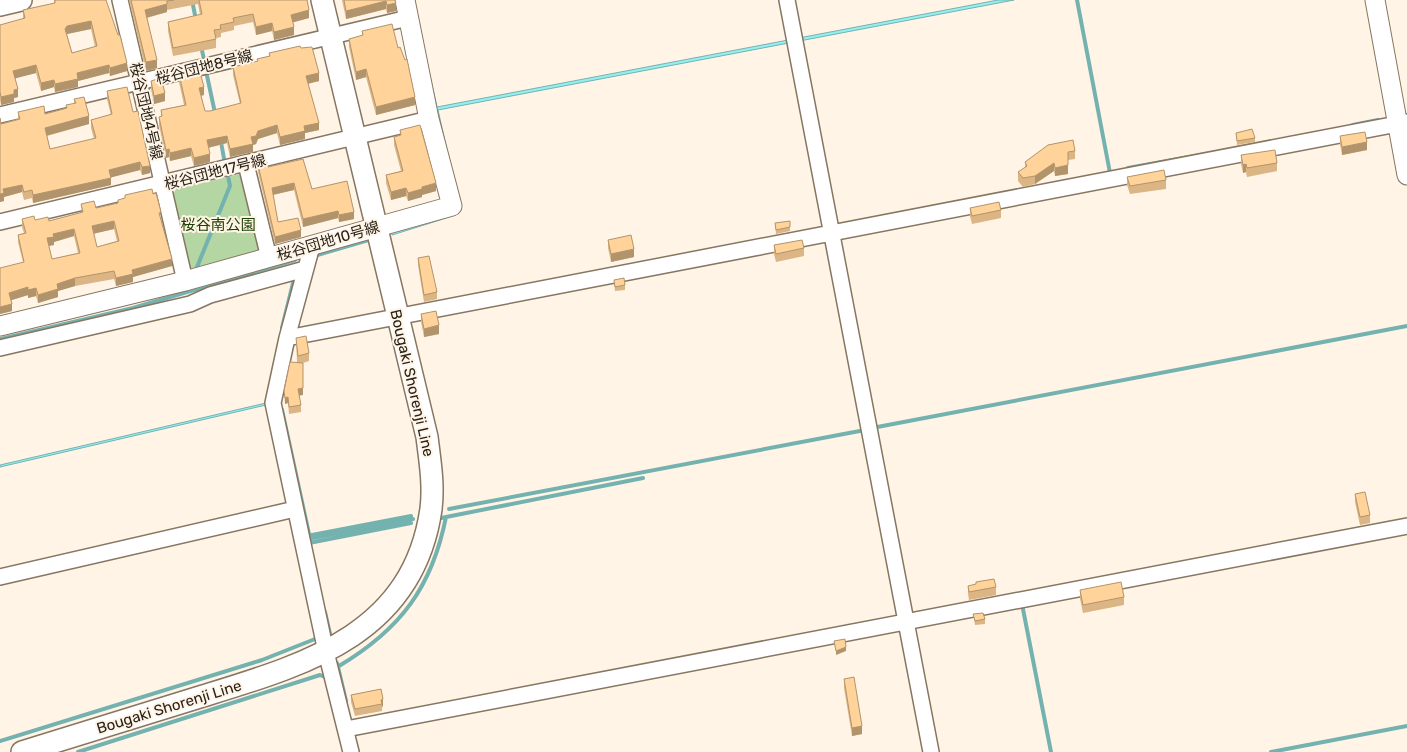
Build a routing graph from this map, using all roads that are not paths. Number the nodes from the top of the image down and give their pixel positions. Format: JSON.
{"nodes":[{"id":1,"x":21,"y":0,"type":"edge"},
{"id":2,"x":120,"y":0,"type":"edge"},
{"id":3,"x":322,"y":0,"type":"edge"},
{"id":4,"x":787,"y":0,"type":"edge"},
{"id":5,"x":1375,"y":0,"type":"edge"},
{"id":6,"x":0,"y":5,"type":"edge"},
{"id":7,"x":406,"y":9,"type":"edge"},
{"id":8,"x":330,"y":36,"type":"junction"},
{"id":9,"x":139,"y":84,"type":"junction"},
{"id":10,"x":0,"y":115,"type":"edge"},
{"id":11,"x":429,"y":119,"type":"junction"},
{"id":12,"x":1402,"y":123,"type":"edge"},
{"id":13,"x":354,"y":138,"type":"junction"},
{"id":14,"x":246,"y":164,"type":"junction"},
{"id":15,"x":1407,"y":175,"type":"edge"},
{"id":16,"x":163,"y":184,"type":"junction"},
{"id":17,"x":0,"y":222,"type":"edge"},
{"id":18,"x":375,"y":228,"type":"junction"},
{"id":19,"x":831,"y":233,"type":"junction"},
{"id":20,"x":312,"y":246,"type":"junction"},
{"id":21,"x":269,"y":258,"type":"junction"},
{"id":22,"x":304,"y":269,"type":"junction"},
{"id":23,"x":185,"y":282,"type":"junction"},
{"id":24,"x":398,"y":316,"type":"junction"},
{"id":25,"x":0,"y":326,"type":"edge"},
{"id":26,"x":287,"y":338,"type":"junction"},
{"id":27,"x":0,"y":348,"type":"edge"},
{"id":28,"x":295,"y":509,"type":"junction"},
{"id":29,"x":1407,"y":526,"type":"edge"},
{"id":30,"x":0,"y":577,"type":"edge"},
{"id":31,"x":906,"y":622,"type":"junction"},
{"id":32,"x":326,"y":652,"type":"junction"},
{"id":33,"x":346,"y":729,"type":"junction"},
{"id":34,"x":22,"y":752,"type":"edge"},
{"id":35,"x":352,"y":752,"type":"edge"},
{"id":36,"x":931,"y":752,"type":"edge"}],
"edges":[{"from":1,"to":6,"type":"main road"},
{"from":2,"to":9,"type":"street","name":"桜谷団地4号線"},
{"from":3,"to":8,"type":"main road","name":"Bougaki Shorenji Line"},
{"from":4,"to":19,"type":"street"},
{"from":5,"to":12,"type":"street"},
{"from":7,"to":8,"type":"street","name":"桜谷団地8号線"},
{"from":7,"to":11,"type":"street","name":"桜谷団地10号線"},
{"from":8,"to":9,"type":"street","name":"桜谷団地8号線"},
{"from":8,"to":13,"type":"main road","name":"Bougaki Shorenji Line"},
{"from":9,"to":10,"type":"street","name":"桜谷団地8号線"},
{"from":9,"to":16,"type":"street","name":"桜谷団地4号線"},
{"from":11,"to":13,"type":"street","name":"桜谷団地17号線"},
{"from":11,"to":18,"type":"street","name":"桜谷団地10号線"},
{"from":12,"to":15,"type":"street"},
{"from":12,"to":19,"type":"street"},
{"from":13,"to":14,"type":"street","name":"桜谷団地17号線"},
{"from":13,"to":18,"type":"main road","name":"Bougaki Shorenji Line"},
{"from":14,"to":16,"type":"street","name":"桜谷団地17号線"},
{"from":14,"to":21,"type":"street"},
{"from":16,"to":17,"type":"street","name":"桜谷団地17号線"},
{"from":16,"to":23,"type":"street","name":"桜谷団地4号線"},
{"from":18,"to":20,"type":"street","name":"桜谷団地10号線"},
{"from":18,"to":24,"type":"main road","name":"Bougaki Shorenji Line"},
{"from":19,"to":24,"type":"street"},
{"from":19,"to":31,"type":"street"},
{"from":20,"to":21,"type":"street","name":"桜谷団地10号線"},
{"from":20,"to":22,"type":"street"},
{"from":21,"to":23,"type":"street","name":"桜谷団地10号線"},
{"from":22,"to":26,"type":"street"},
{"from":22,"to":27,"type":"street"},
{"from":23,"to":25,"type":"street","name":"桜谷団地10号線"},
{"from":24,"to":26,"type":"street"},
{"from":24,"to":32,"type":"main road","name":"Bougaki Shorenji Line"},
{"from":26,"to":28,"type":"street"},
{"from":28,"to":30,"type":"street"},
{"from":28,"to":32,"type":"street"},
{"from":29,"to":31,"type":"street"},
{"from":31,"to":33,"type":"street"},
{"from":31,"to":36,"type":"street"},
{"from":32,"to":33,"type":"street"},
{"from":32,"to":34,"type":"main road","name":"Bougaki Shorenji Line"},
{"from":33,"to":35,"type":"street"}]}
